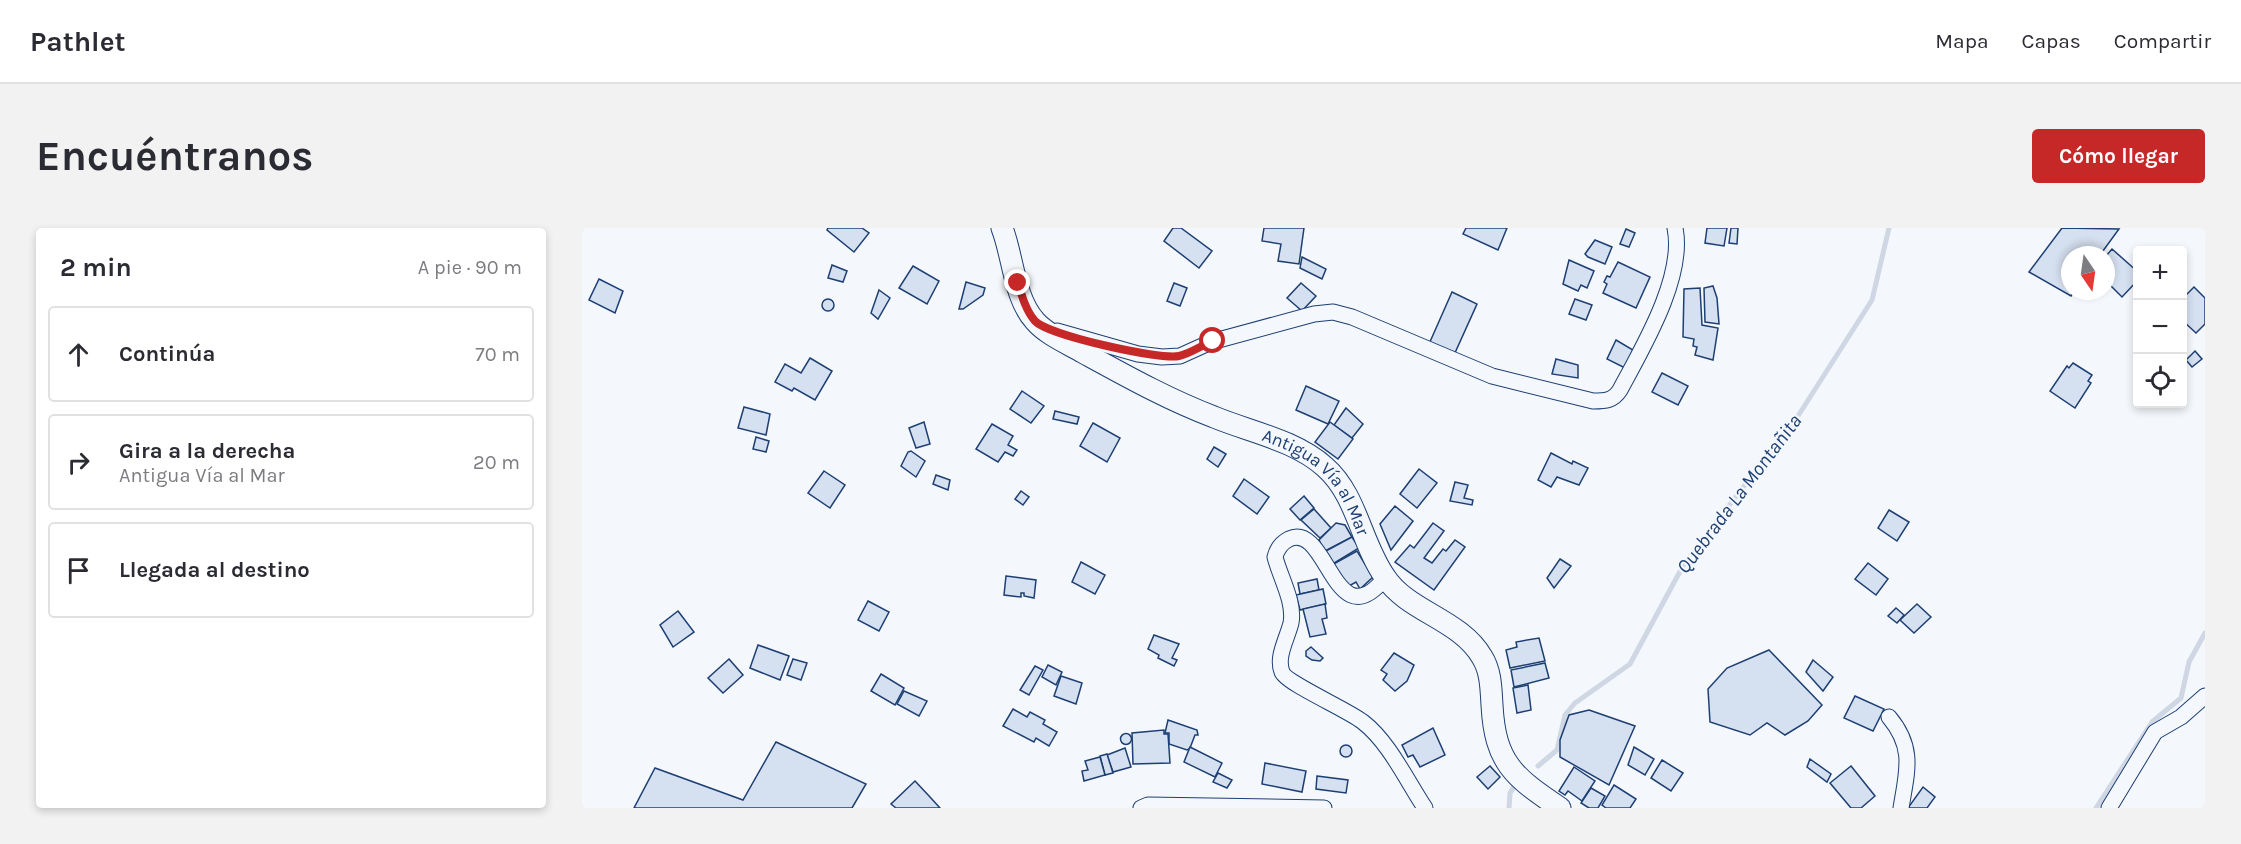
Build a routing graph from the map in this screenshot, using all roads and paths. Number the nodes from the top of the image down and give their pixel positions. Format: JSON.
{"nodes":[{"id":1,"x":1002,"y":228,"type":"edge"},
{"id":2,"x":1676,"y":228,"type":"edge"},
{"id":3,"x":1041,"y":327,"type":"junction"},
{"id":4,"x":1385,"y":579,"type":"junction"},
{"id":5,"x":2205,"y":696,"type":"edge"},
{"id":6,"x":1889,"y":717,"type":"dead end"},
{"id":7,"x":1141,"y":808,"type":"edge"},
{"id":8,"x":1324,"y":808,"type":"edge"},
{"id":9,"x":1425,"y":808,"type":"edge"},
{"id":10,"x":1560,"y":808,"type":"edge"},
{"id":11,"x":1901,"y":808,"type":"edge"},
{"id":12,"x":2109,"y":808,"type":"edge"}],
"edges":[{"from":1,"to":3,"type":"main road","name":"Antigua Vía al Mar"},
{"from":2,"to":3,"type":"street"},
{"from":3,"to":4,"type":"main road","name":"Antigua Vía al Mar"},
{"from":4,"to":9,"type":"street"},
{"from":4,"to":10,"type":"main road","name":"Antigua Vía al Mar"},
{"from":5,"to":12,"type":"street"},
{"from":6,"to":11,"type":"street"},
{"from":7,"to":8,"type":"street"}]}
